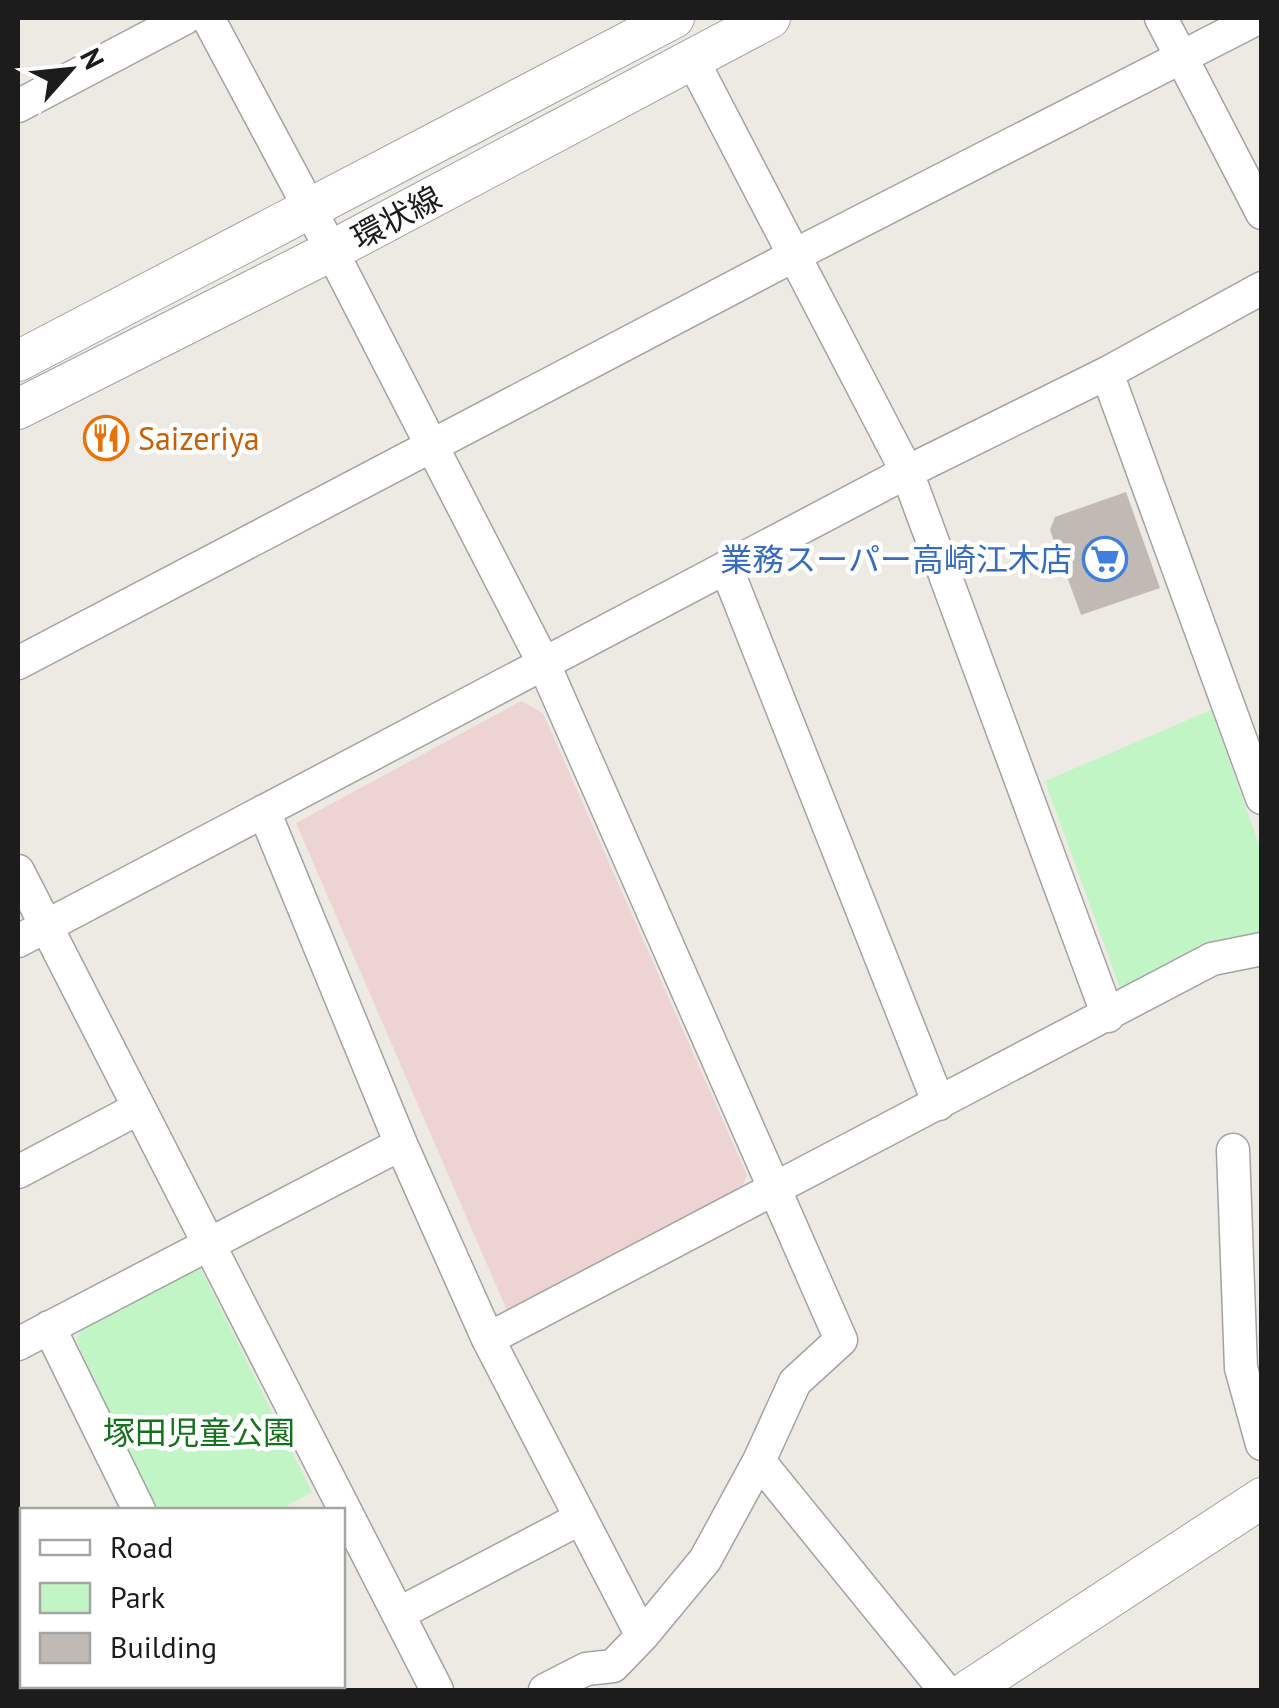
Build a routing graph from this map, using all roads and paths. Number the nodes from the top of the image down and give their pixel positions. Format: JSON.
{"nodes":[{"id":1,"x":185,"y":18,"type":"edge"},
{"id":2,"x":208,"y":18,"type":"edge"},
{"id":3,"x":670,"y":18,"type":"edge"},
{"id":4,"x":770,"y":18,"type":"edge"},
{"id":5,"x":1160,"y":18,"type":"edge"},
{"id":6,"x":1258,"y":18,"type":"edge"},
{"id":7,"x":692,"y":58,"type":"junction"},
{"id":8,"x":1182,"y":58,"type":"junction"},
{"id":9,"x":18,"y":106,"type":"edge"},
{"id":10,"x":309,"y":207,"type":"junction"},
{"id":11,"x":1262,"y":214,"type":"edge"},
{"id":12,"x":331,"y":251,"type":"junction"},
{"id":13,"x":793,"y":256,"type":"junction"},
{"id":14,"x":1262,"y":288,"type":"edge"},
{"id":15,"x":18,"y":361,"type":"edge"},
{"id":16,"x":1107,"y":372,"type":"junction"},
{"id":17,"x":18,"y":410,"type":"edge"},
{"id":18,"x":433,"y":448,"type":"junction"},
{"id":19,"x":907,"y":472,"type":"junction"},
{"id":20,"x":726,"y":567,"type":"junction"},
{"id":21,"x":542,"y":662,"type":"junction"},
{"id":22,"x":18,"y":663,"type":"edge"},
{"id":23,"x":1262,"y":798,"type":"edge"},
{"id":24,"x":264,"y":811,"type":"junction"},
{"id":25,"x":18,"y":871,"type":"edge"},
{"id":26,"x":32,"y":933,"type":"edge"},
{"id":27,"x":1262,"y":949,"type":"edge"},
{"id":28,"x":1108,"y":1016,"type":"junction"},
{"id":29,"x":939,"y":1104,"type":"junction"},
{"id":30,"x":139,"y":1108,"type":"junction"},
{"id":31,"x":401,"y":1144,"type":"junction"},
{"id":32,"x":1232,"y":1150,"type":"dead end"},
{"id":33,"x":18,"y":1172,"type":"edge"},
{"id":34,"x":776,"y":1190,"type":"junction"},
{"id":35,"x":209,"y":1244,"type":"junction"},
{"id":36,"x":50,"y":1327,"type":"junction"},
{"id":37,"x":488,"y":1339,"type":"junction"},
{"id":38,"x":18,"y":1344,"type":"edge"},
{"id":39,"x":1262,"y":1444,"type":"edge"},
{"id":40,"x":760,"y":1460,"type":"junction"},
{"id":41,"x":1262,"y":1498,"type":"edge"},
{"id":42,"x":139,"y":1508,"type":"edge"},
{"id":43,"x":344,"y":1508,"type":"edge"},
{"id":44,"x":345,"y":1510,"type":"edge"},
{"id":45,"x":581,"y":1518,"type":"junction"},
{"id":46,"x":398,"y":1614,"type":"junction"},
{"id":47,"x":642,"y":1636,"type":"junction"},
{"id":48,"x":437,"y":1690,"type":"edge"},
{"id":49,"x":545,"y":1690,"type":"edge"},
{"id":50,"x":945,"y":1690,"type":"edge"},
{"id":51,"x":968,"y":1690,"type":"edge"}],
"edges":[{"from":1,"to":9,"type":"street"},
{"from":2,"to":10,"type":"street"},
{"from":3,"to":10,"type":"street","name":"環状線"},
{"from":4,"to":7,"type":"street","name":"環状線"},
{"from":5,"to":8,"type":"street"},
{"from":6,"to":8,"type":"street"},
{"from":7,"to":12,"type":"street","name":"環状線"},
{"from":7,"to":13,"type":"street"},
{"from":8,"to":11,"type":"street"},
{"from":8,"to":13,"type":"street"},
{"from":10,"to":12,"type":"street"},
{"from":10,"to":15,"type":"street","name":"環状線"},
{"from":12,"to":17,"type":"street","name":"環状線"},
{"from":12,"to":18,"type":"street"},
{"from":13,"to":18,"type":"street"},
{"from":13,"to":19,"type":"street"},
{"from":14,"to":16,"type":"street"},
{"from":16,"to":19,"type":"street"},
{"from":16,"to":23,"type":"street"},
{"from":18,"to":21,"type":"street"},
{"from":18,"to":22,"type":"street"},
{"from":19,"to":20,"type":"street"},
{"from":19,"to":28,"type":"street"},
{"from":20,"to":21,"type":"street"},
{"from":20,"to":29,"type":"street"},
{"from":21,"to":24,"type":"street"},
{"from":21,"to":34,"type":"street"},
{"from":24,"to":26,"type":"street"},
{"from":24,"to":31,"type":"street"},
{"from":25,"to":26,"type":"street"},
{"from":26,"to":30,"type":"street"},
{"from":27,"to":28,"type":"street"},
{"from":28,"to":29,"type":"street"},
{"from":29,"to":34,"type":"street"},
{"from":30,"to":33,"type":"street"},
{"from":30,"to":35,"type":"street"},
{"from":31,"to":35,"type":"street"},
{"from":31,"to":37,"type":"street"},
{"from":32,"to":39,"type":"street"},
{"from":34,"to":37,"type":"street"},
{"from":34,"to":40,"type":"street"},
{"from":35,"to":36,"type":"street"},
{"from":35,"to":43,"type":"street"},
{"from":36,"to":38,"type":"street"},
{"from":36,"to":42,"type":"street"},
{"from":37,"to":45,"type":"street"},
{"from":40,"to":47,"type":"street"},
{"from":40,"to":50,"type":"street"},
{"from":41,"to":51,"type":"street"},
{"from":44,"to":46,"type":"street"},
{"from":45,"to":46,"type":"street"},
{"from":45,"to":47,"type":"street"},
{"from":46,"to":48,"type":"street"},
{"from":47,"to":49,"type":"street"}]}
